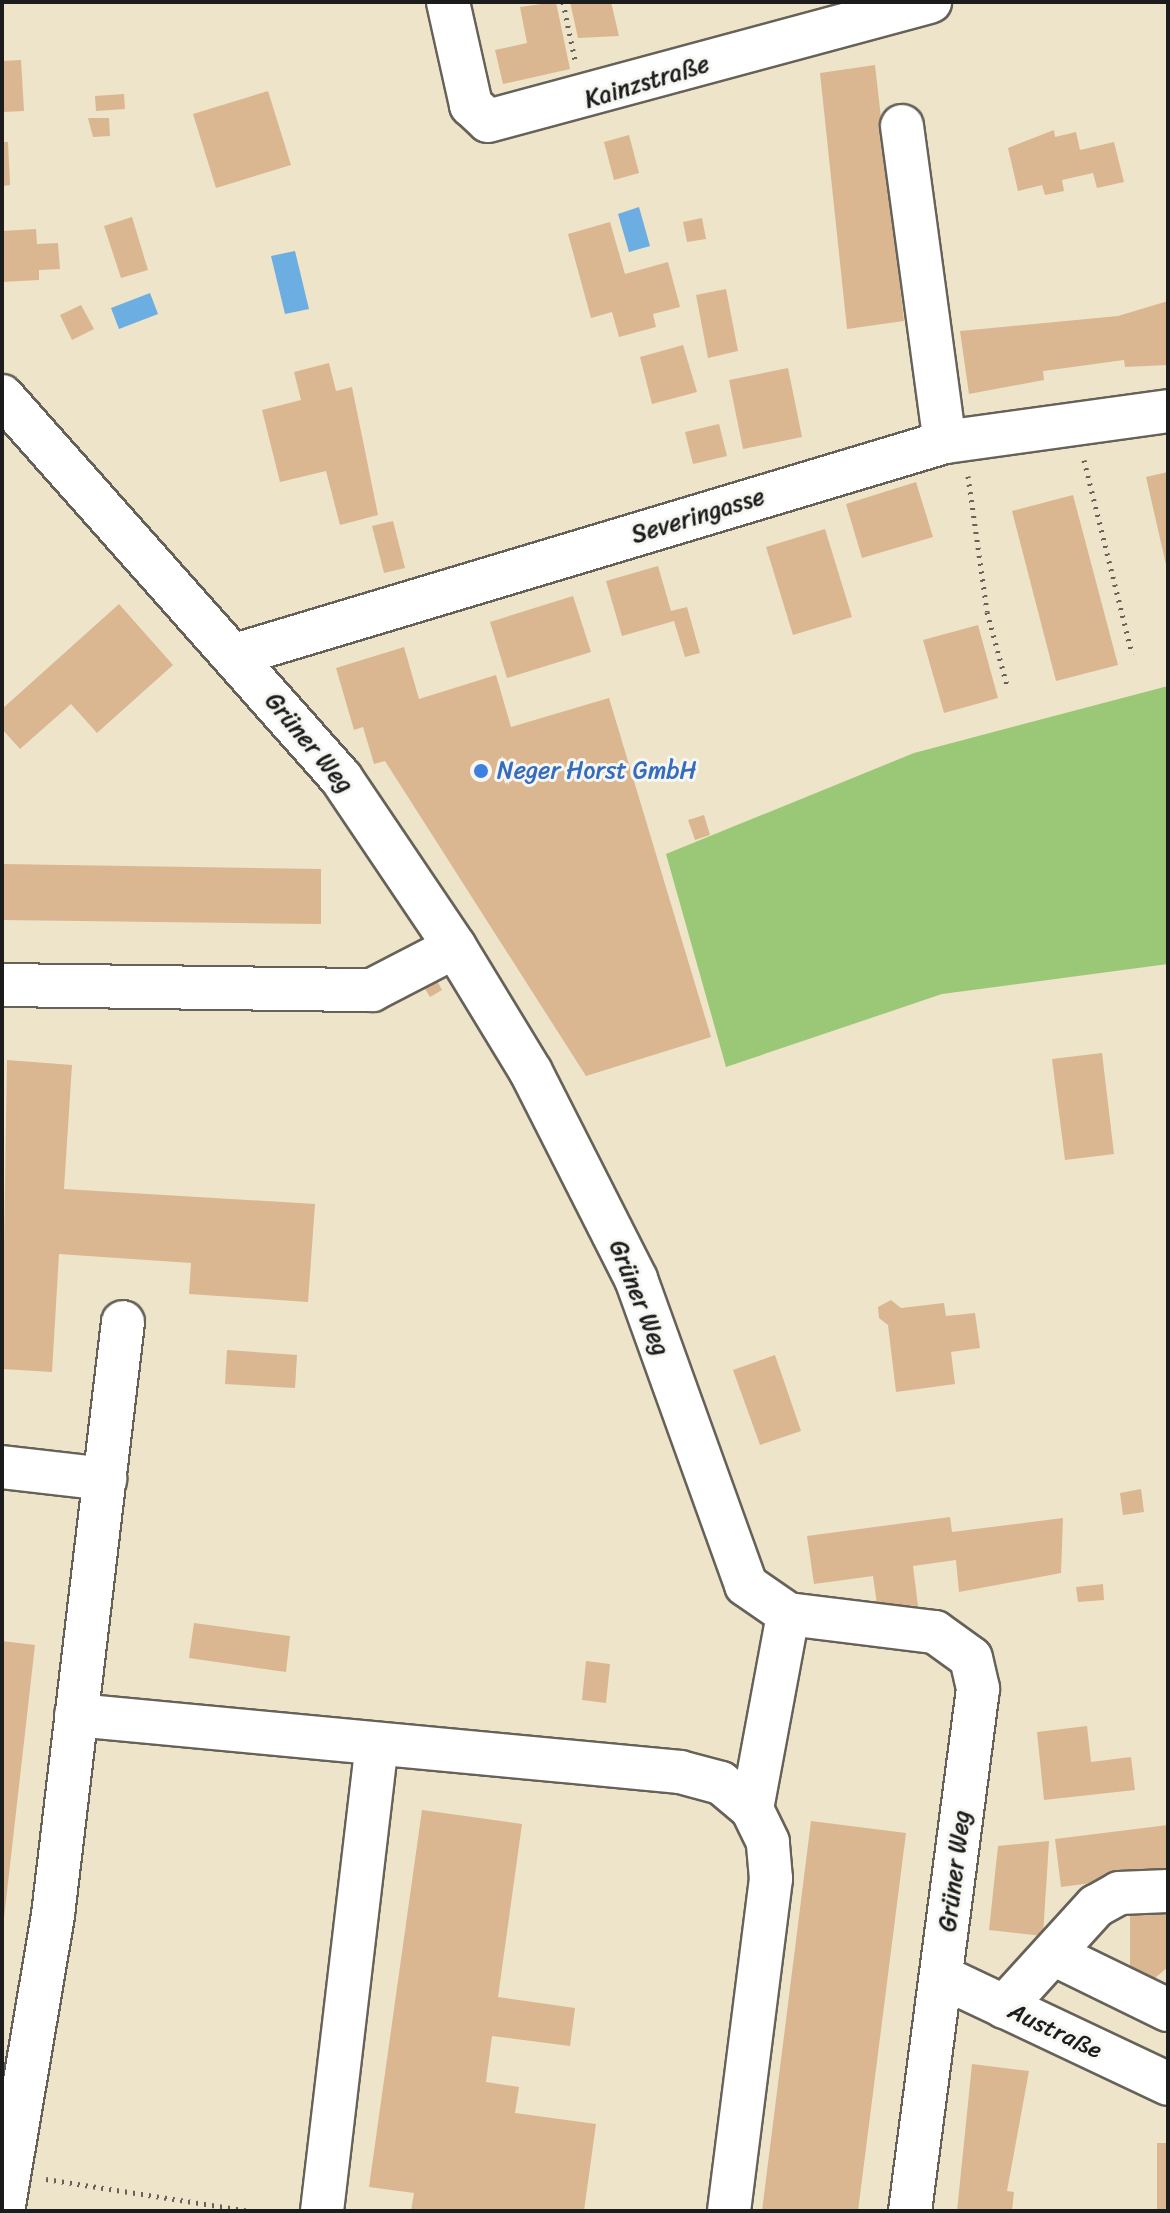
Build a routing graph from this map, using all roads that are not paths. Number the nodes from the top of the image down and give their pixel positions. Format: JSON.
{"nodes":[{"id":1,"x":448,"y":2,"type":"edge"},
{"id":2,"x":930,"y":2,"type":"edge"},
{"id":3,"x":902,"y":126,"type":"dead end"},
{"id":4,"x":2,"y":396,"type":"edge"},
{"id":5,"x":1168,"y":411,"type":"edge"},
{"id":6,"x":954,"y":441,"type":"junction"},
{"id":7,"x":235,"y":655,"type":"junction"},
{"id":8,"x":455,"y":947,"type":"junction"},
{"id":9,"x":2,"y":985,"type":"edge"},
{"id":10,"x":123,"y":1322,"type":"dead end"},
{"id":11,"x":2,"y":1467,"type":"edge"},
{"id":12,"x":105,"y":1479,"type":"junction"},
{"id":13,"x":788,"y":1614,"type":"junction"},
{"id":14,"x":76,"y":1715,"type":"junction"},
{"id":15,"x":376,"y":1748,"type":"junction"},
{"id":16,"x":752,"y":1809,"type":"junction"},
{"id":17,"x":1168,"y":1891,"type":"edge"},
{"id":18,"x":1053,"y":1954,"type":"junction"},
{"id":19,"x":942,"y":1977,"type":"junction"},
{"id":20,"x":1004,"y":2007,"type":"junction"},
{"id":21,"x":1168,"y":2010,"type":"edge"},
{"id":22,"x":1168,"y":2084,"type":"edge"},
{"id":23,"x":6,"y":2192,"type":"edge"},
{"id":24,"x":322,"y":2211,"type":"edge"},
{"id":25,"x":729,"y":2211,"type":"edge"},
{"id":26,"x":910,"y":2211,"type":"edge"}],
"edges":[{"from":1,"to":2,"type":"street","name":"Kainzstraße"},
{"from":3,"to":6,"type":"street"},
{"from":4,"to":7,"type":"street","name":"Grüner Weg"},
{"from":5,"to":6,"type":"street","name":"Severingasse"},
{"from":6,"to":7,"type":"street","name":"Severingasse"},
{"from":7,"to":8,"type":"street","name":"Grüner Weg"},
{"from":8,"to":9,"type":"street"},
{"from":8,"to":13,"type":"street","name":"Grüner Weg"},
{"from":10,"to":12,"type":"street"},
{"from":11,"to":12,"type":"street"},
{"from":12,"to":14,"type":"street"},
{"from":13,"to":16,"type":"street"},
{"from":13,"to":19,"type":"street","name":"Grüner Weg"},
{"from":14,"to":15,"type":"street"},
{"from":14,"to":23,"type":"street"},
{"from":15,"to":16,"type":"street"},
{"from":15,"to":24,"type":"street"},
{"from":16,"to":25,"type":"street"},
{"from":17,"to":18,"type":"street"},
{"from":18,"to":20,"type":"street"},
{"from":18,"to":21,"type":"street"},
{"from":19,"to":20,"type":"street","name":"Austraße"},
{"from":19,"to":26,"type":"street","name":"Grüner Weg"},
{"from":20,"to":22,"type":"street","name":"Austraße"}]}
